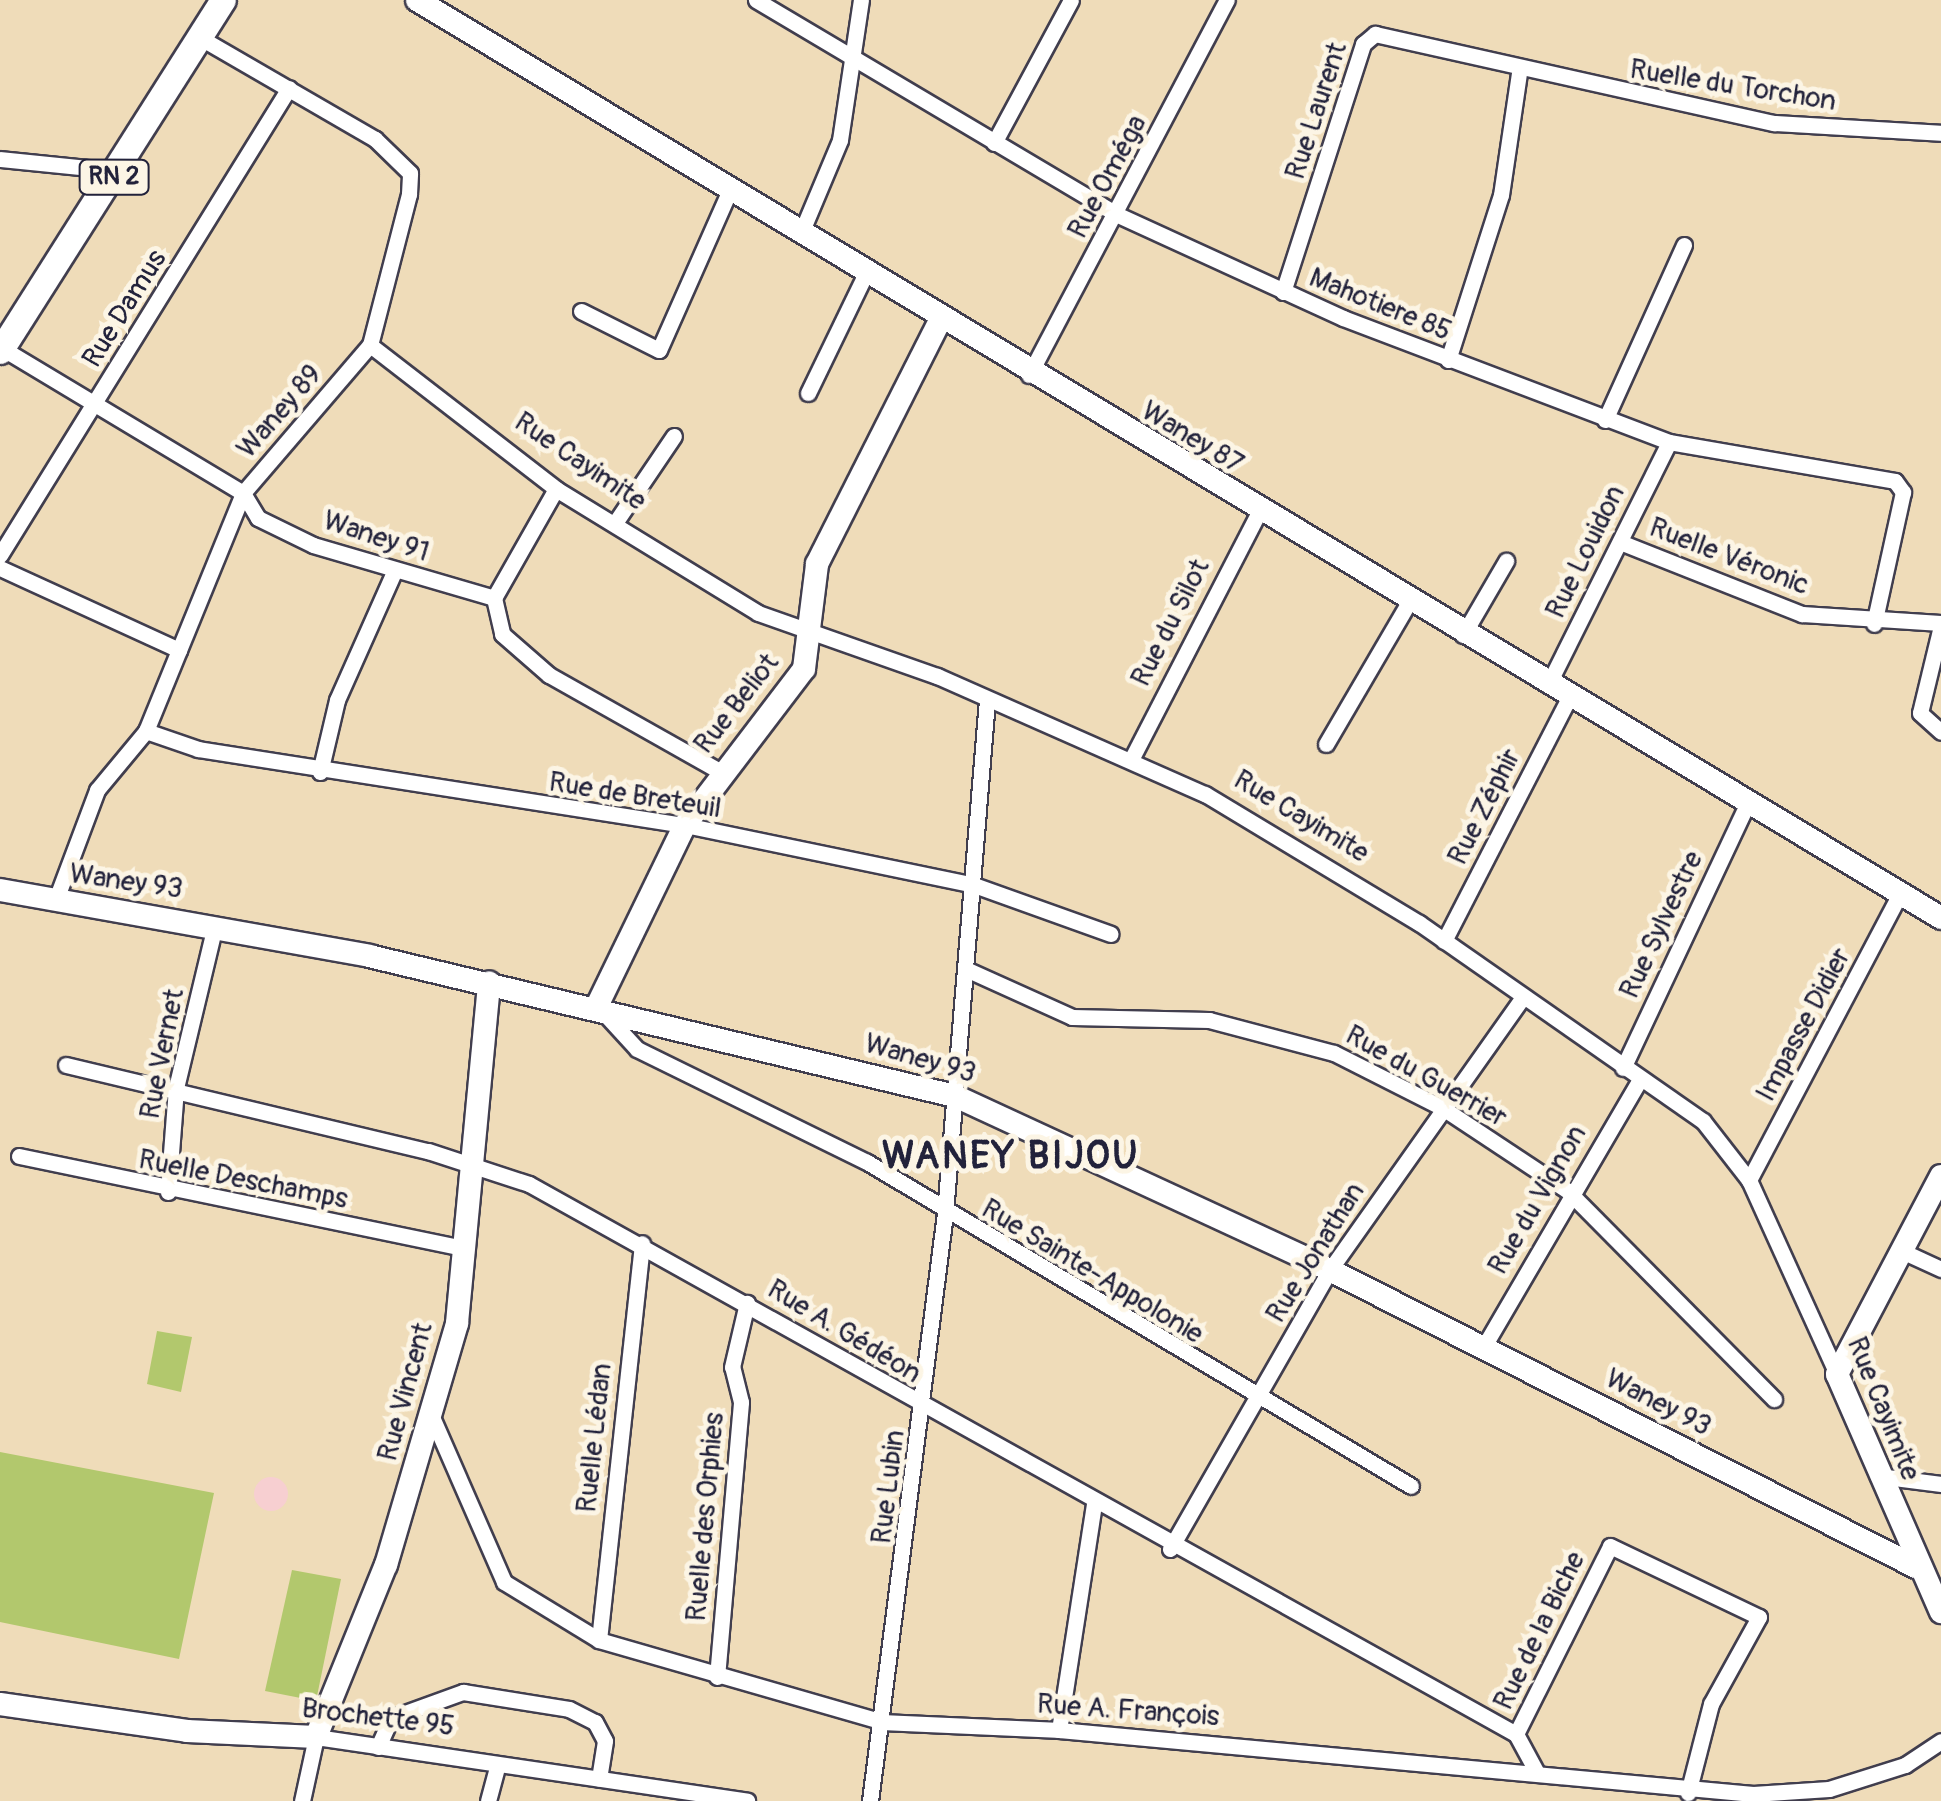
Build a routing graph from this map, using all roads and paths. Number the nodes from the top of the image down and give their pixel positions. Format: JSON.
{"nodes":[{"id":1,"x":223,"y":0,"type":"edge"},
{"id":2,"x":417,"y":0,"type":"edge"},
{"id":3,"x":756,"y":0,"type":"edge"},
{"id":4,"x":860,"y":0,"type":"edge"},
{"id":5,"x":1071,"y":0,"type":"edge"},
{"id":6,"x":1227,"y":0,"type":"edge"},
{"id":7,"x":199,"y":37,"type":"junction"},
{"id":8,"x":854,"y":57,"type":"junction"},
{"id":9,"x":1520,"y":67,"type":"junction"},
{"id":10,"x":289,"y":88,"type":"junction"},
{"id":11,"x":1941,"y":133,"type":"edge"},
{"id":12,"x":994,"y":143,"type":"junction"},
{"id":13,"x":0,"y":160,"type":"edge"},
{"id":14,"x":119,"y":171,"type":"junction"},
{"id":15,"x":730,"y":190,"type":"junction"},
{"id":16,"x":1118,"y":215,"type":"junction"},
{"id":17,"x":801,"y":234,"type":"junction"},
{"id":18,"x":1684,"y":246,"type":"dead end"},
{"id":19,"x":866,"y":273,"type":"junction"},
{"id":20,"x":1282,"y":292,"type":"junction"},
{"id":21,"x":581,"y":311,"type":"dead end"},
{"id":22,"x":940,"y":321,"type":"junction"},
{"id":23,"x":370,"y":345,"type":"junction"},
{"id":24,"x":1,"y":349,"type":"edge"},
{"id":25,"x":1448,"y":360,"type":"junction"},
{"id":26,"x":1029,"y":375,"type":"junction"},
{"id":27,"x":808,"y":393,"type":"dead end"},
{"id":28,"x":96,"y":404,"type":"junction"},
{"id":29,"x":1605,"y":420,"type":"junction"},
{"id":30,"x":674,"y":436,"type":"dead end"},
{"id":31,"x":1669,"y":442,"type":"junction"},
{"id":32,"x":556,"y":489,"type":"junction"},
{"id":33,"x":243,"y":493,"type":"junction"},
{"id":34,"x":1258,"y":514,"type":"junction"},
{"id":35,"x":615,"y":523,"type":"junction"},
{"id":36,"x":1620,"y":542,"type":"junction"},
{"id":37,"x":0,"y":555,"type":"edge"},
{"id":38,"x":1506,"y":562,"type":"dead end"},
{"id":39,"x":0,"y":568,"type":"edge"},
{"id":40,"x":394,"y":572,"type":"junction"},
{"id":41,"x":494,"y":598,"type":"junction"},
{"id":42,"x":1409,"y":602,"type":"junction"},
{"id":43,"x":1874,"y":624,"type":"junction"},
{"id":44,"x":1941,"y":624,"type":"edge"},
{"id":45,"x":1463,"y":635,"type":"junction"},
{"id":46,"x":813,"y":636,"type":"junction"},
{"id":47,"x":179,"y":650,"type":"junction"},
{"id":48,"x":1559,"y":690,"type":"junction"},
{"id":49,"x":988,"y":700,"type":"junction"},
{"id":50,"x":146,"y":731,"type":"junction"},
{"id":51,"x":1941,"y":732,"type":"edge"},
{"id":52,"x":1326,"y":744,"type":"dead end"},
{"id":53,"x":1132,"y":756,"type":"junction"},
{"id":54,"x":320,"y":772,"type":"junction"},
{"id":55,"x":721,"y":772,"type":"junction"},
{"id":56,"x":1747,"y":804,"type":"junction"},
{"id":57,"x":685,"y":825,"type":"junction"},
{"id":58,"x":974,"y":885,"type":"junction"},
{"id":59,"x":0,"y":890,"type":"edge"},
{"id":60,"x":1900,"y":893,"type":"junction"},
{"id":61,"x":55,"y":902,"type":"junction"},
{"id":62,"x":1941,"y":918,"type":"edge"},
{"id":63,"x":215,"y":926,"type":"junction"},
{"id":64,"x":1111,"y":934,"type":"dead end"},
{"id":65,"x":1444,"y":941,"type":"junction"},
{"id":66,"x":968,"y":970,"type":"junction"},
{"id":67,"x":488,"y":982,"type":"junction"},
{"id":68,"x":1523,"y":997,"type":"junction"},
{"id":69,"x":597,"y":1006,"type":"junction"},
{"id":70,"x":66,"y":1065,"type":"dead end"},
{"id":71,"x":1623,"y":1068,"type":"junction"},
{"id":72,"x":1640,"y":1079,"type":"junction"},
{"id":73,"x":176,"y":1088,"type":"junction"},
{"id":74,"x":955,"y":1096,"type":"junction"},
{"id":75,"x":1441,"y":1107,"type":"junction"},
{"id":76,"x":19,"y":1156,"type":"dead end"},
{"id":77,"x":472,"y":1163,"type":"junction"},
{"id":78,"x":1941,"y":1176,"type":"edge"},
{"id":79,"x":1750,"y":1180,"type":"junction"},
{"id":80,"x":1568,"y":1191,"type":"junction"},
{"id":81,"x":168,"y":1192,"type":"junction"},
{"id":82,"x":944,"y":1213,"type":"junction"},
{"id":83,"x":642,"y":1243,"type":"junction"},
{"id":84,"x":458,"y":1247,"type":"junction"},
{"id":85,"x":1904,"y":1252,"type":"junction"},
{"id":86,"x":1941,"y":1269,"type":"edge"},
{"id":87,"x":1329,"y":1271,"type":"junction"},
{"id":88,"x":747,"y":1303,"type":"junction"},
{"id":89,"x":1483,"y":1348,"type":"junction"},
{"id":90,"x":1838,"y":1374,"type":"junction"},
{"id":91,"x":1774,"y":1399,"type":"dead end"},
{"id":92,"x":1258,"y":1400,"type":"junction"},
{"id":93,"x":923,"y":1409,"type":"junction"},
{"id":94,"x":432,"y":1418,"type":"junction"},
{"id":95,"x":1878,"y":1476,"type":"junction"},
{"id":96,"x":1941,"y":1484,"type":"edge"},
{"id":97,"x":1411,"y":1486,"type":"dead end"},
{"id":98,"x":1094,"y":1504,"type":"junction"},
{"id":99,"x":1170,"y":1549,"type":"junction"},
{"id":100,"x":1916,"y":1567,"type":"junction"},
{"id":101,"x":1941,"y":1612,"type":"edge"},
{"id":102,"x":599,"y":1640,"type":"junction"},
{"id":103,"x":717,"y":1677,"type":"junction"},
{"id":104,"x":0,"y":1704,"type":"edge"},
{"id":105,"x":882,"y":1722,"type":"junction"},
{"id":106,"x":1059,"y":1730,"type":"junction"},
{"id":107,"x":1516,"y":1734,"type":"junction"},
{"id":108,"x":316,"y":1738,"type":"junction"},
{"id":109,"x":1941,"y":1741,"type":"edge"},
{"id":110,"x":378,"y":1747,"type":"junction"},
{"id":111,"x":498,"y":1764,"type":"junction"},
{"id":112,"x":1536,"y":1771,"type":"junction"},
{"id":113,"x":599,"y":1779,"type":"junction"},
{"id":114,"x":1688,"y":1793,"type":"junction"},
{"id":115,"x":691,"y":1797,"type":"edge"},
{"id":116,"x":302,"y":1801,"type":"edge"},
{"id":117,"x":488,"y":1801,"type":"edge"},
{"id":118,"x":748,"y":1801,"type":"edge"},
{"id":119,"x":870,"y":1801,"type":"edge"}],
"edges":[{"from":1,"to":7,"type":"main road","number":"RN 2"},
{"from":2,"to":15,"type":"street","name":"Waney 87"},
{"from":3,"to":8,"type":"street","name":"Mahotiere 85"},
{"from":4,"to":8,"type":"street"},
{"from":5,"to":12,"type":"street"},
{"from":6,"to":16,"type":"street","name":"Rue Oméga"},
{"from":7,"to":10,"type":"street","name":"Waney 89"},
{"from":7,"to":14,"type":"main road","number":"RN 2"},
{"from":8,"to":12,"type":"street","name":"Mahotiere 85"},
{"from":8,"to":17,"type":"street"},
{"from":9,"to":11,"type":"street","name":"Ruelle du Torchon"},
{"from":9,"to":20,"type":"street","name":"Rue Laurent"},
{"from":9,"to":25,"type":"street"},
{"from":10,"to":23,"type":"street","name":"Waney 89"},
{"from":10,"to":28,"type":"street","name":"Rue Damus"},
{"from":12,"to":16,"type":"street","name":"Mahotiere 85"},
{"from":13,"to":14,"type":"street"},
{"from":14,"to":24,"type":"main road","number":"RN 2"},
{"from":15,"to":17,"type":"street","name":"Waney 87"},
{"from":15,"to":21,"type":"street"},
{"from":16,"to":20,"type":"street","name":"Mahotiere 85"},
{"from":16,"to":26,"type":"street","name":"Rue Oméga"},
{"from":17,"to":19,"type":"street","name":"Waney 87"},
{"from":18,"to":29,"type":"street"},
{"from":19,"to":22,"type":"street","name":"Waney 87"},
{"from":19,"to":27,"type":"street"},
{"from":20,"to":25,"type":"street","name":"Mahotiere 85"},
{"from":22,"to":26,"type":"street","name":"Waney 87"},
{"from":22,"to":46,"type":"street","name":"Rue Beliot"},
{"from":23,"to":32,"type":"street","name":"Rue Cayimite"},
{"from":23,"to":33,"type":"street","name":"Waney 89"},
{"from":24,"to":28,"type":"street","name":"Waney 91"},
{"from":25,"to":29,"type":"street","name":"Mahotiere 85"},
{"from":26,"to":34,"type":"street","name":"Waney 87"},
{"from":28,"to":33,"type":"street","name":"Waney 91"},
{"from":28,"to":37,"type":"street","name":"Rue Damus"},
{"from":29,"to":31,"type":"street","name":"Mahotiere 85"},
{"from":30,"to":35,"type":"street"},
{"from":31,"to":36,"type":"street","name":"Rue Louidon"},
{"from":31,"to":43,"type":"street","name":"Mahotiere 85"},
{"from":32,"to":35,"type":"street","name":"Rue Cayimite"},
{"from":32,"to":41,"type":"street"},
{"from":33,"to":40,"type":"street","name":"Waney 91"},
{"from":33,"to":47,"type":"street","name":"Waney 89"},
{"from":34,"to":42,"type":"street","name":"Waney 87"},
{"from":34,"to":53,"type":"street","name":"Rue du Silot"},
{"from":35,"to":46,"type":"street","name":"Rue Cayimite"},
{"from":36,"to":43,"type":"street","name":"Ruelle Véronic"},
{"from":36,"to":48,"type":"street","name":"Rue Louidon"},
{"from":38,"to":45,"type":"street"},
{"from":39,"to":47,"type":"street"},
{"from":40,"to":41,"type":"street","name":"Waney 91"},
{"from":40,"to":54,"type":"street"},
{"from":41,"to":55,"type":"street"},
{"from":42,"to":45,"type":"street","name":"Waney 87"},
{"from":42,"to":52,"type":"street"},
{"from":43,"to":44,"type":"street","name":"Ruelle Véronic"},
{"from":44,"to":51,"type":"street"},
{"from":45,"to":48,"type":"street","name":"Waney 87"},
{"from":46,"to":49,"type":"street","name":"Rue Cayimite"},
{"from":46,"to":55,"type":"street","name":"Rue Beliot"},
{"from":47,"to":50,"type":"street","name":"Waney 89"},
{"from":48,"to":56,"type":"street","name":"Waney 87"},
{"from":48,"to":65,"type":"street","name":"Rue Zéphir"},
{"from":49,"to":53,"type":"street","name":"Rue Cayimite"},
{"from":49,"to":58,"type":"street","name":"Rue Lubin"},
{"from":50,"to":54,"type":"street","name":"Rue de Breteuil"},
{"from":50,"to":61,"type":"street","name":"Waney 89"},
{"from":53,"to":65,"type":"street","name":"Rue Cayimite"},
{"from":54,"to":57,"type":"street","name":"Rue de Breteuil"},
{"from":55,"to":57,"type":"street","name":"Rue Beliot"},
{"from":56,"to":60,"type":"street","name":"Waney 87"},
{"from":56,"to":71,"type":"street","name":"Rue Sylvestre"},
{"from":57,"to":58,"type":"street","name":"Rue de Breteuil"},
{"from":57,"to":69,"type":"street","name":"Rue Beliot"},
{"from":58,"to":64,"type":"street","name":"Rue de Breteuil"},
{"from":58,"to":66,"type":"street","name":"Rue Lubin"},
{"from":59,"to":61,"type":"street","name":"Waney 93"},
{"from":60,"to":62,"type":"street","name":"Waney 87"},
{"from":60,"to":79,"type":"street","name":"Impasse Didier"},
{"from":61,"to":63,"type":"street","name":"Waney 93"},
{"from":63,"to":67,"type":"street","name":"Waney 93"},
{"from":63,"to":73,"type":"street","name":"Rue Vernet"},
{"from":65,"to":68,"type":"street","name":"Rue Cayimite"},
{"from":66,"to":74,"type":"street","name":"Rue Lubin"},
{"from":66,"to":75,"type":"street","name":"Rue du Guerrier"},
{"from":67,"to":69,"type":"street","name":"Waney 93"},
{"from":67,"to":77,"type":"street","name":"Rue Vincent"},
{"from":68,"to":71,"type":"street","name":"Rue Cayimite"},
{"from":68,"to":75,"type":"street","name":"Rue Jonathan"},
{"from":69,"to":74,"type":"street","name":"Waney 93"},
{"from":69,"to":82,"type":"street","name":"Rue Sainte-Appolonie"},
{"from":70,"to":73,"type":"street","name":"Rue A. Gédéon"},
{"from":71,"to":72,"type":"street","name":"Rue Cayimite"},
{"from":72,"to":79,"type":"street","name":"Rue Cayimite"},
{"from":72,"to":80,"type":"street","name":"Rue du Vignon"},
{"from":73,"to":77,"type":"street","name":"Rue A. Gédéon"},
{"from":73,"to":81,"type":"street","name":"Rue Vernet"},
{"from":74,"to":82,"type":"street","name":"Rue Lubin"},
{"from":74,"to":87,"type":"street","name":"Waney 93"},
{"from":75,"to":80,"type":"street","name":"Rue du Guerrier"},
{"from":75,"to":87,"type":"street","name":"Rue Jonathan"},
{"from":76,"to":81,"type":"street","name":"Ruelle Deschamps"},
{"from":77,"to":83,"type":"street","name":"Rue A. Gédéon"},
{"from":77,"to":84,"type":"street","name":"Rue Vincent"},
{"from":78,"to":85,"type":"street"},
{"from":79,"to":90,"type":"street","name":"Rue Cayimite"},
{"from":80,"to":89,"type":"street","name":"Rue du Vignon"},
{"from":80,"to":91,"type":"street","name":"Rue du Guerrier"},
{"from":81,"to":84,"type":"street","name":"Ruelle Deschamps"},
{"from":82,"to":92,"type":"street","name":"Rue Sainte-Appolonie"},
{"from":82,"to":93,"type":"street","name":"Rue Lubin"},
{"from":83,"to":88,"type":"street","name":"Rue A. Gédéon"},
{"from":83,"to":102,"type":"street","name":"Ruelle Lédan"},
{"from":84,"to":94,"type":"street","name":"Rue Vincent"},
{"from":85,"to":86,"type":"street"},
{"from":85,"to":90,"type":"street"},
{"from":87,"to":89,"type":"street","name":"Waney 93"},
{"from":87,"to":92,"type":"street","name":"Rue Jonathan"},
{"from":88,"to":93,"type":"street","name":"Rue A. Gédéon"},
{"from":88,"to":103,"type":"street","name":"Ruelle des Orphies"},
{"from":89,"to":100,"type":"street","name":"Waney 93"},
{"from":90,"to":95,"type":"street","name":"Rue Cayimite"},
{"from":92,"to":97,"type":"street","name":"Rue Sainte-Appolonie"},
{"from":92,"to":99,"type":"street","name":"Rue Jonathan"},
{"from":93,"to":98,"type":"street","name":"Rue A. Gédéon"},
{"from":93,"to":105,"type":"street","name":"Rue Lubin"},
{"from":94,"to":102,"type":"street","name":"Rue A. François"},
{"from":94,"to":108,"type":"street","name":"Rue Vincent"},
{"from":95,"to":96,"type":"street"},
{"from":95,"to":100,"type":"street","name":"Rue Cayimite"},
{"from":98,"to":99,"type":"street","name":"Rue A. Gédéon"},
{"from":98,"to":106,"type":"street"},
{"from":99,"to":107,"type":"street","name":"Rue A. Gédéon"},
{"from":100,"to":101,"type":"street","name":"Rue Cayimite"},
{"from":102,"to":103,"type":"street","name":"Rue A. François"},
{"from":103,"to":105,"type":"street","name":"Rue A. François"},
{"from":104,"to":108,"type":"street","name":"Brochette 95"},
{"from":105,"to":106,"type":"street","name":"Rue A. François"},
{"from":105,"to":119,"type":"street","name":"Rue Lubin"},
{"from":106,"to":112,"type":"street","name":"Rue A. François"},
{"from":107,"to":112,"type":"street"},
{"from":107,"to":114,"type":"street","name":"Rue de la Biche"},
{"from":108,"to":110,"type":"street","name":"Brochette 95"},
{"from":108,"to":116,"type":"street","name":"Rue Vincent"},
{"from":109,"to":114,"type":"street","name":"Rue A. François"},
{"from":110,"to":111,"type":"street","name":"Brochette 95"},
{"from":110,"to":113,"type":"street"},
{"from":111,"to":113,"type":"street","name":"Brochette 95"},
{"from":111,"to":117,"type":"street"},
{"from":112,"to":114,"type":"street","name":"Rue A. François"},
{"from":113,"to":115,"type":"street","name":"Brochette 95"},
{"from":115,"to":118,"type":"street","name":"Brochette 95"}]}
